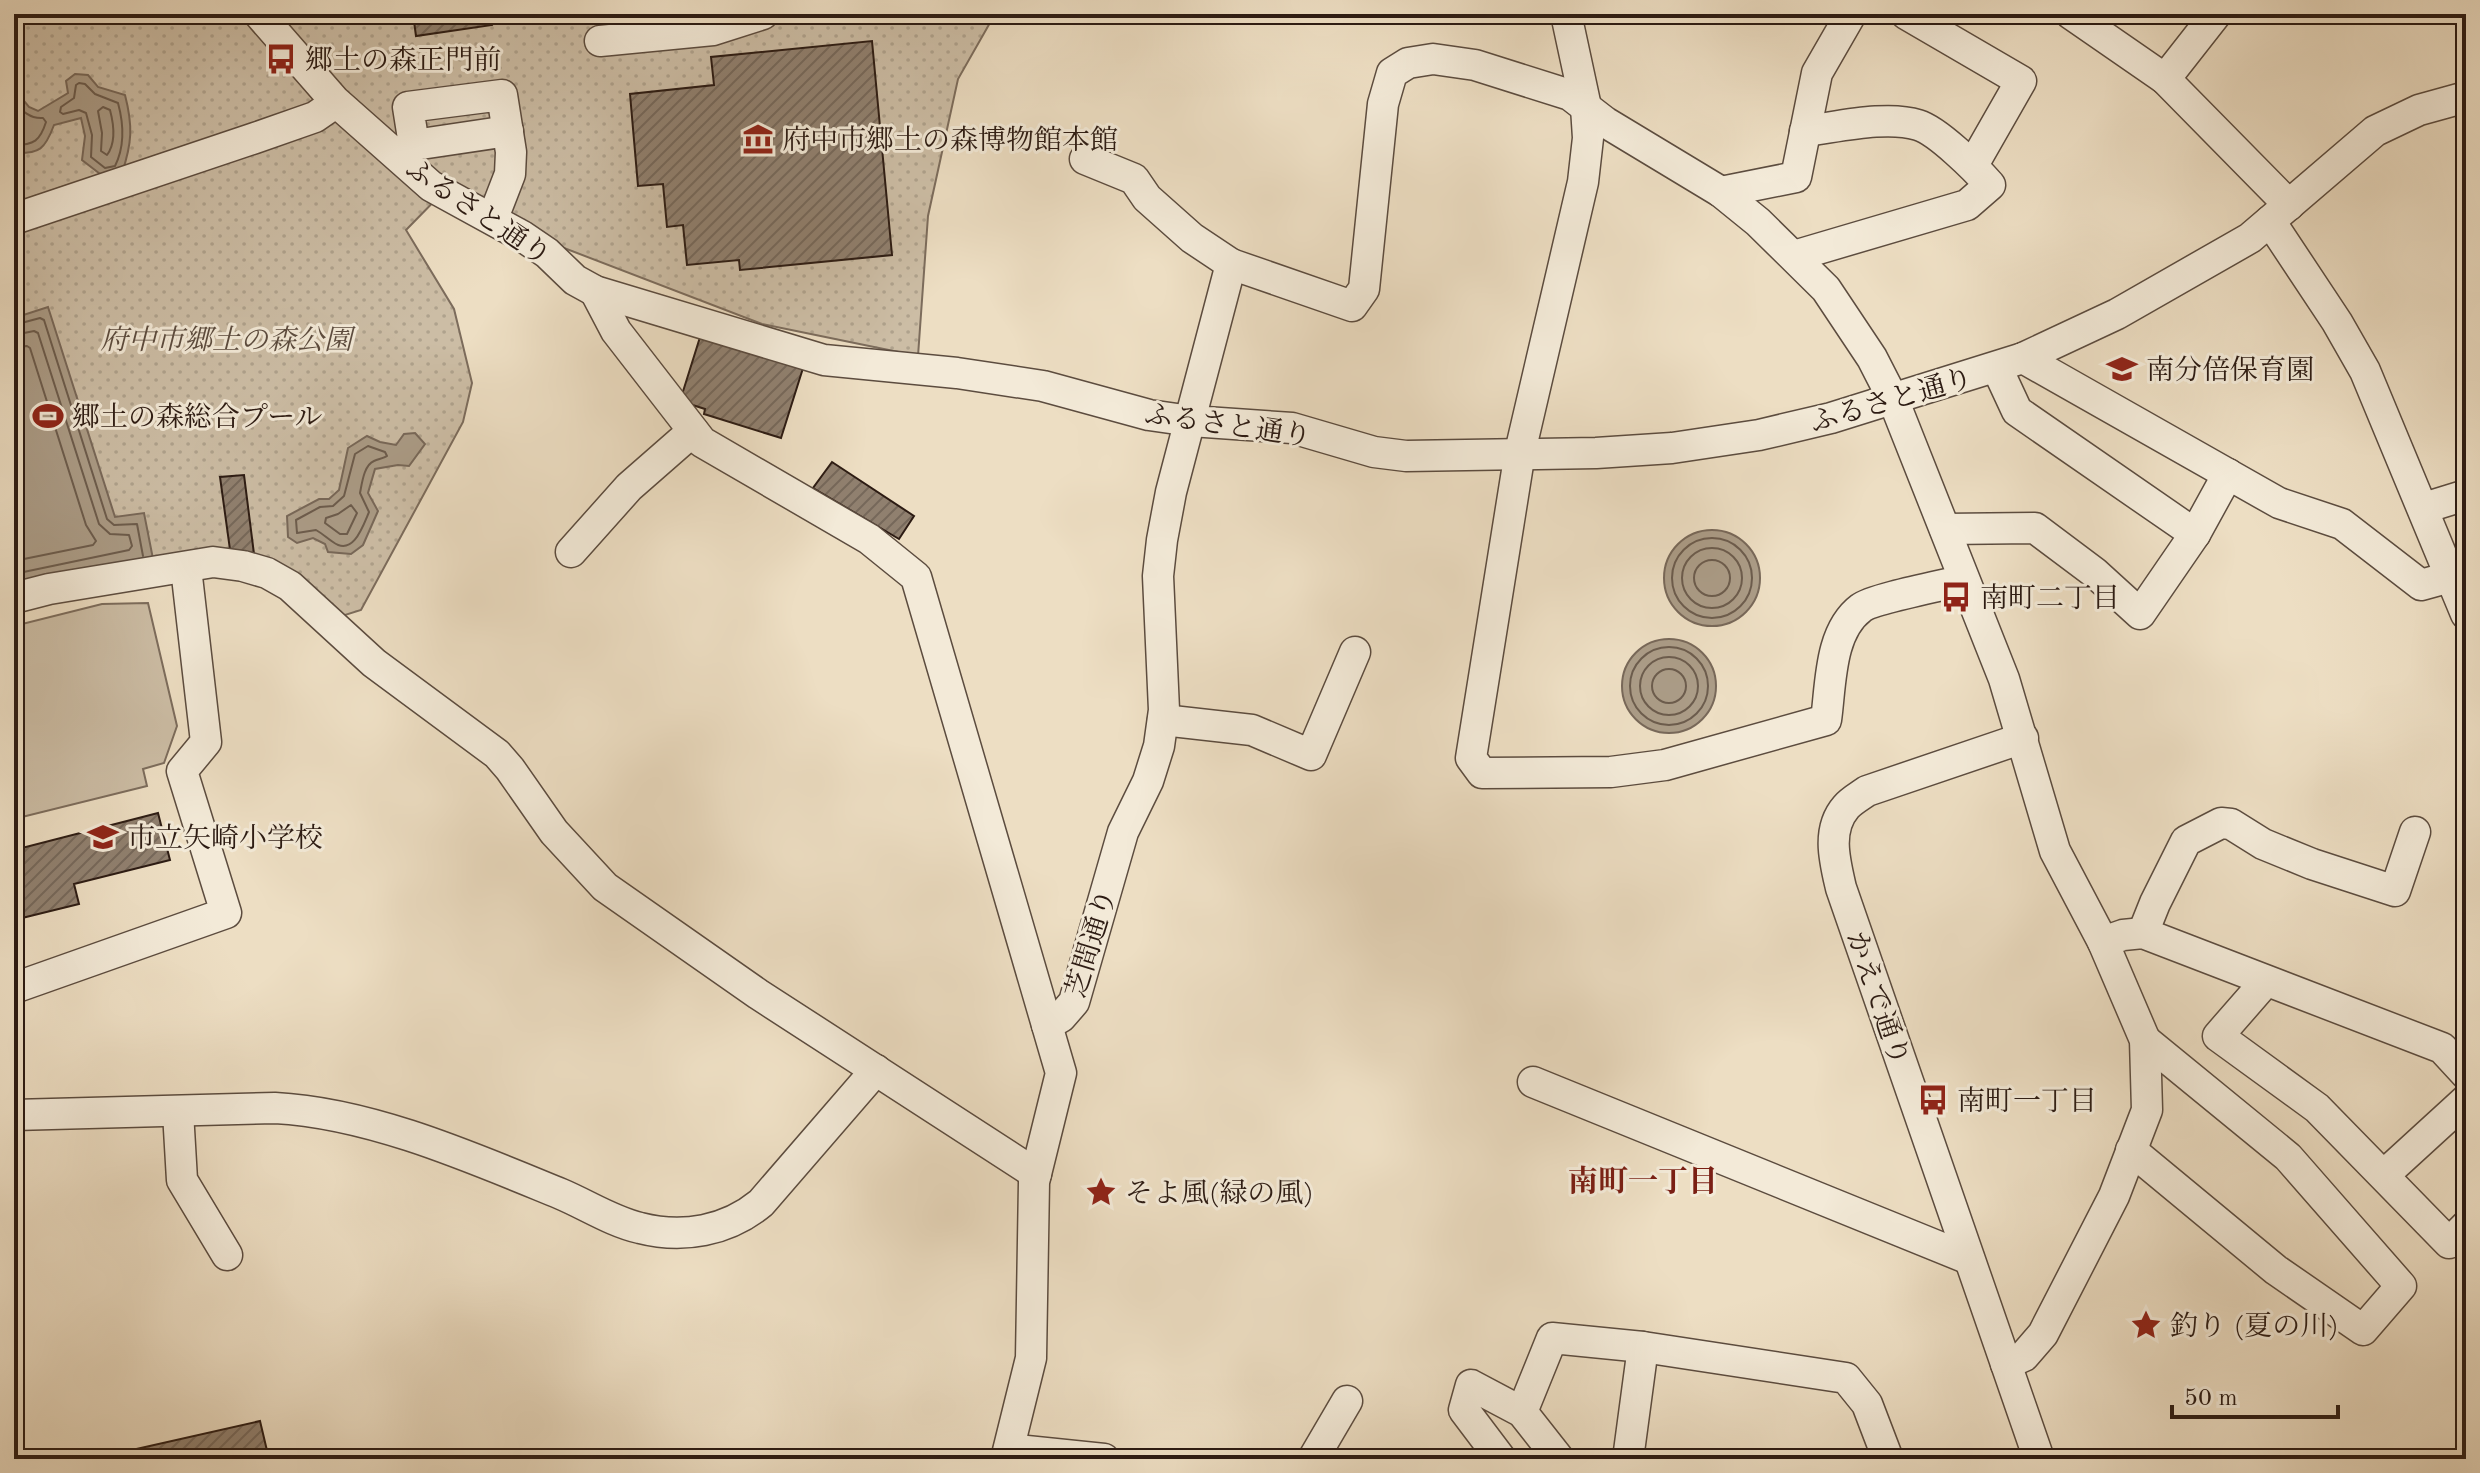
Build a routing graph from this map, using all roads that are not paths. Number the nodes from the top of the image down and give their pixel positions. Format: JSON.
{"nodes":[{"id":1,"x":259,"y":14,"type":"edge"},
{"id":2,"x":763,"y":14,"type":"edge"},
{"id":3,"x":1566,"y":14,"type":"edge"},
{"id":4,"x":1851,"y":14,"type":"edge"},
{"id":5,"x":1906,"y":14,"type":"edge"},
{"id":6,"x":2216,"y":14,"type":"edge"},
{"id":7,"x":2081,"y":17,"type":"edge"},
{"id":8,"x":600,"y":41,"type":"dead end"},
{"id":9,"x":2165,"y":79,"type":"junction"},
{"id":10,"x":2466,"y":97,"type":"edge"},
{"id":11,"x":1586,"y":107,"type":"junction"},
{"id":12,"x":328,"y":108,"type":"dead end"},
{"id":13,"x":1805,"y":131,"type":"junction"},
{"id":14,"x":404,"y":149,"type":"junction"},
{"id":15,"x":1085,"y":159,"type":"dead end"},
{"id":16,"x":1973,"y":165,"type":"junction"},
{"id":17,"x":1721,"y":192,"type":"junction"},
{"id":18,"x":2279,"y":213,"type":"junction"},
{"id":19,"x":493,"y":218,"type":"junction"},
{"id":20,"x":14,"y":219,"type":"edge"},
{"id":21,"x":1794,"y":256,"type":"junction"},
{"id":22,"x":1231,"y":264,"type":"junction"},
{"id":23,"x":595,"y":291,"type":"junction"},
{"id":24,"x":2010,"y":363,"type":"junction"},
{"id":25,"x":1893,"y":399,"type":"junction"},
{"id":26,"x":1191,"y":421,"type":"junction"},
{"id":27,"x":693,"y":431,"type":"junction"},
{"id":28,"x":1520,"y":452,"type":"junction"},
{"id":29,"x":2228,"y":474,"type":"junction"},
{"id":30,"x":2466,"y":495,"type":"edge"},
{"id":31,"x":2424,"y":508,"type":"junction"},
{"id":32,"x":1945,"y":529,"type":"junction"},
{"id":33,"x":2195,"y":534,"type":"junction"},
{"id":34,"x":571,"y":552,"type":"dead end"},
{"id":35,"x":186,"y":568,"type":"junction"},
{"id":36,"x":2450,"y":577,"type":"junction"},
{"id":37,"x":1964,"y":580,"type":"junction"},
{"id":38,"x":14,"y":598,"type":"edge"},
{"id":39,"x":2466,"y":614,"type":"edge"},
{"id":40,"x":1355,"y":652,"type":"dead end"},
{"id":41,"x":1163,"y":720,"type":"junction"},
{"id":42,"x":2023,"y":738,"type":"junction"},
{"id":43,"x":2415,"y":832,"type":"dead end"},
{"id":44,"x":2143,"y":933,"type":"junction"},
{"id":45,"x":2103,"y":942,"type":"junction"},
{"id":46,"x":2266,"y":981,"type":"junction"},
{"id":47,"x":14,"y":988,"type":"edge"},
{"id":48,"x":1047,"y":1025,"type":"junction"},
{"id":49,"x":2145,"y":1040,"type":"junction"},
{"id":50,"x":876,"y":1070,"type":"junction"},
{"id":51,"x":2466,"y":1074,"type":"edge"},
{"id":52,"x":1533,"y":1082,"type":"dead end"},
{"id":53,"x":2466,"y":1100,"type":"edge"},
{"id":54,"x":178,"y":1112,"type":"junction"},
{"id":55,"x":14,"y":1115,"type":"edge"},
{"id":56,"x":2131,"y":1150,"type":"junction"},
{"id":57,"x":1036,"y":1174,"type":"junction"},
{"id":58,"x":2384,"y":1175,"type":"junction"},
{"id":59,"x":2458,"y":1234,"type":"edge"},
{"id":60,"x":227,"y":1255,"type":"dead end"},
{"id":61,"x":1969,"y":1259,"type":"junction"},
{"id":62,"x":1643,"y":1347,"type":"junction"},
{"id":63,"x":2006,"y":1364,"type":"junction"},
{"id":64,"x":1347,"y":1401,"type":"dead end"},
{"id":65,"x":1522,"y":1412,"type":"junction"},
{"id":66,"x":1008,"y":1454,"type":"edge"},
{"id":67,"x":1104,"y":1459,"type":"edge"},
{"id":68,"x":1313,"y":1459,"type":"edge"},
{"id":69,"x":1501,"y":1459,"type":"edge"},
{"id":70,"x":1559,"y":1459,"type":"edge"},
{"id":71,"x":1628,"y":1459,"type":"edge"},
{"id":72,"x":1888,"y":1459,"type":"edge"},
{"id":73,"x":2039,"y":1459,"type":"edge"}],
"edges":[{"from":1,"to":14,"type":"street","name":"ふるさと通り"},
{"from":2,"to":8,"type":"street"},
{"from":3,"to":11,"type":"street"},
{"from":4,"to":13,"type":"street"},
{"from":5,"to":16,"type":"street"},
{"from":6,"to":9,"type":"street"},
{"from":7,"to":9,"type":"street"},
{"from":9,"to":18,"type":"street"},
{"from":10,"to":18,"type":"street","name":"ふるさと通り"},
{"from":11,"to":17,"type":"street"},
{"from":11,"to":22,"type":"street"},
{"from":11,"to":28,"type":"street"},
{"from":12,"to":20,"type":"street"},
{"from":13,"to":16,"type":"street"},
{"from":13,"to":17,"type":"street"},
{"from":14,"to":19,"type":"street","name":"ふるさと通り"},
{"from":14,"to":19,"type":"street"},
{"from":15,"to":22,"type":"street"},
{"from":16,"to":21,"type":"street"},
{"from":17,"to":21,"type":"street"},
{"from":18,"to":24,"type":"street","name":"ふるさと通り"},
{"from":18,"to":31,"type":"street"},
{"from":19,"to":23,"type":"street","name":"ふるさと通り"},
{"from":21,"to":25,"type":"street"},
{"from":22,"to":26,"type":"street","name":"芝間通り"},
{"from":23,"to":26,"type":"street","name":"ふるさと通り"},
{"from":23,"to":27,"type":"street"},
{"from":24,"to":25,"type":"street","name":"ふるさと通り"},
{"from":24,"to":29,"type":"street"},
{"from":24,"to":33,"type":"street"},
{"from":25,"to":28,"type":"street","name":"ふるさと通り"},
{"from":25,"to":32,"type":"street"},
{"from":26,"to":28,"type":"street","name":"ふるさと通り"},
{"from":26,"to":41,"type":"street","name":"芝間通り"},
{"from":27,"to":34,"type":"street"},
{"from":27,"to":48,"type":"street"},
{"from":28,"to":37,"type":"street"},
{"from":29,"to":33,"type":"street"},
{"from":29,"to":36,"type":"street"},
{"from":30,"to":31,"type":"street"},
{"from":31,"to":36,"type":"street"},
{"from":32,"to":33,"type":"street"},
{"from":32,"to":37,"type":"street"},
{"from":35,"to":38,"type":"street"},
{"from":35,"to":47,"type":"street"},
{"from":35,"to":50,"type":"street"},
{"from":36,"to":39,"type":"street"},
{"from":37,"to":42,"type":"street"},
{"from":40,"to":41,"type":"street"},
{"from":41,"to":48,"type":"street","name":"芝間通り"},
{"from":42,"to":45,"type":"street"},
{"from":42,"to":61,"type":"street","name":"かえで通り"},
{"from":43,"to":44,"type":"street"},
{"from":44,"to":45,"type":"street"},
{"from":44,"to":46,"type":"street"},
{"from":45,"to":49,"type":"street"},
{"from":46,"to":51,"type":"street"},
{"from":46,"to":58,"type":"street"},
{"from":48,"to":57,"type":"street","name":"芝間通り"},
{"from":49,"to":56,"type":"street"},
{"from":49,"to":56,"type":"street"},
{"from":50,"to":54,"type":"street"},
{"from":50,"to":57,"type":"street"},
{"from":52,"to":61,"type":"street"},
{"from":53,"to":58,"type":"street"},
{"from":54,"to":55,"type":"street"},
{"from":54,"to":60,"type":"street"},
{"from":56,"to":63,"type":"street"},
{"from":57,"to":66,"type":"street","name":"芝間通り"},
{"from":58,"to":59,"type":"street"},
{"from":61,"to":63,"type":"street","name":"かえで通り"},
{"from":62,"to":65,"type":"street"},
{"from":62,"to":71,"type":"street"},
{"from":62,"to":72,"type":"street"},
{"from":63,"to":73,"type":"street","name":"かえで通り"},
{"from":64,"to":68,"type":"street"},
{"from":65,"to":69,"type":"street"},
{"from":65,"to":70,"type":"street"},
{"from":66,"to":67,"type":"street"}]}
